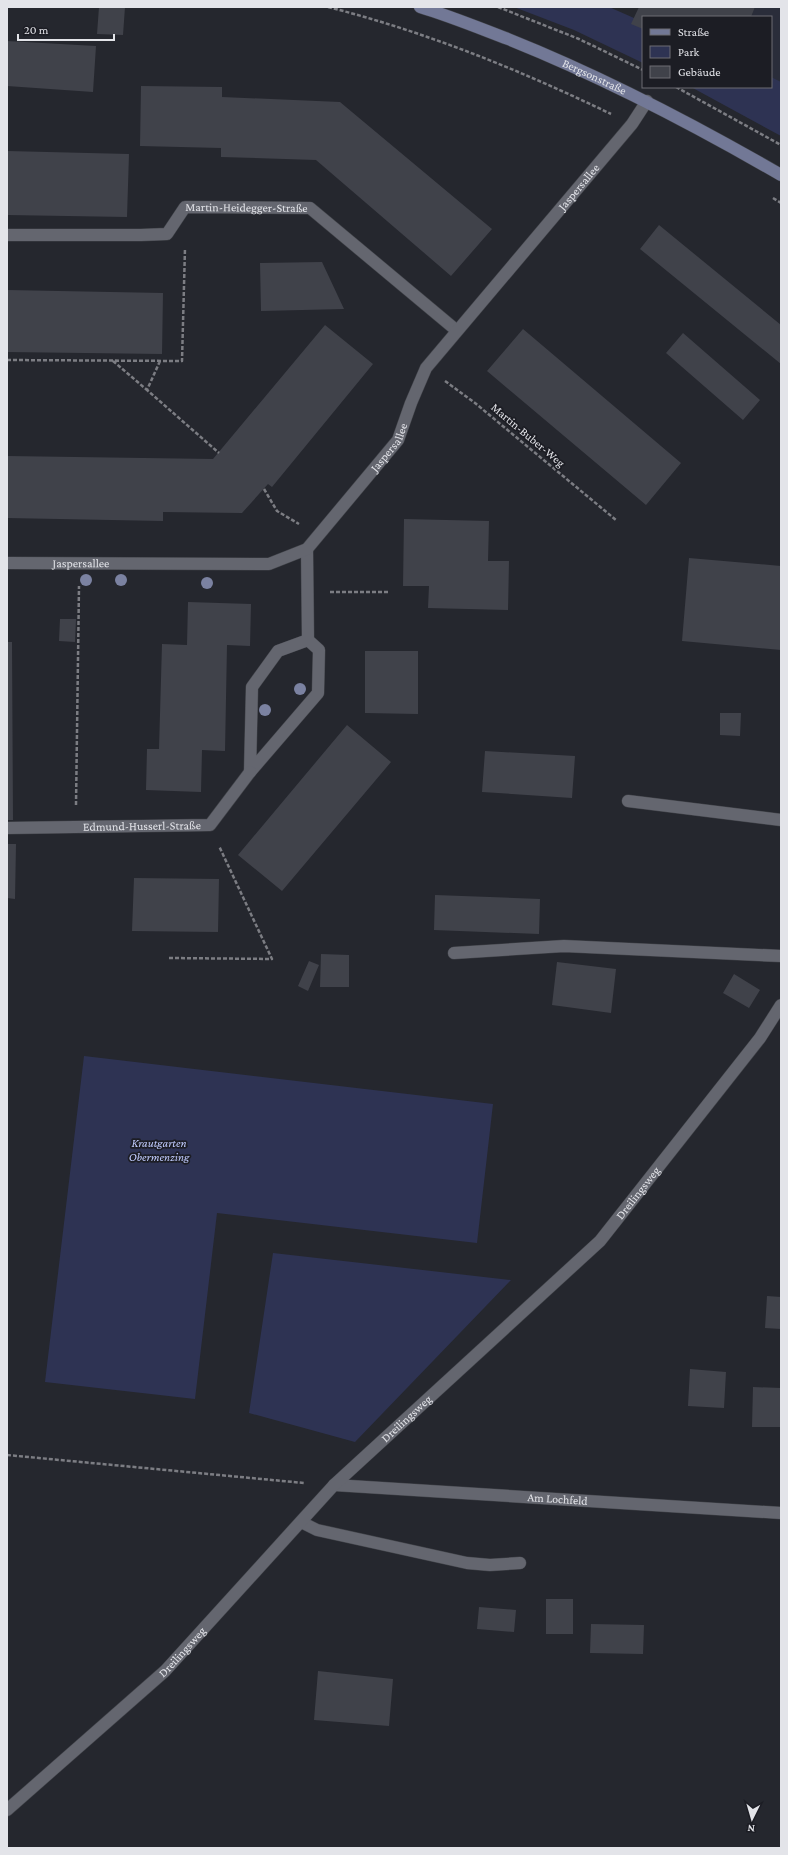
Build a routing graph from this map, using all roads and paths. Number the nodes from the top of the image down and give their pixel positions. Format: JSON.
{"nodes":[{"id":1,"x":328,"y":7,"type":"edge"},
{"id":2,"x":420,"y":7,"type":"edge"},
{"id":3,"x":498,"y":7,"type":"edge"},
{"id":4,"x":642,"y":70,"type":"edge"},
{"id":5,"x":678,"y":88,"type":"edge"},
{"id":6,"x":647,"y":101,"type":"junction"},
{"id":7,"x":632,"y":124,"type":"junction"},
{"id":8,"x":781,"y":145,"type":"edge"},
{"id":9,"x":781,"y":176,"type":"edge"},
{"id":10,"x":769,"y":197,"type":"dead end"},
{"id":11,"x":781,"y":203,"type":"edge"},
{"id":12,"x":7,"y":235,"type":"edge"},
{"id":13,"x":185,"y":245,"type":"dead end"},
{"id":14,"x":456,"y":330,"type":"junction"},
{"id":15,"x":7,"y":360,"type":"edge"},
{"id":16,"x":113,"y":361,"type":"junction"},
{"id":17,"x":160,"y":361,"type":"junction"},
{"id":18,"x":426,"y":368,"type":"junction"},
{"id":19,"x":146,"y":390,"type":"junction"},
{"id":20,"x":219,"y":453,"type":"dead end"},
{"id":21,"x":264,"y":489,"type":"dead end"},
{"id":22,"x":278,"y":511,"type":"dead end"},
{"id":23,"x":616,"y":520,"type":"dead end"},
{"id":24,"x":307,"y":549,"type":"junction"},
{"id":25,"x":7,"y":563,"type":"edge"},
{"id":26,"x":80,"y":563,"type":"junction"},
{"id":27,"x":307,"y":592,"type":"junction"},
{"id":28,"x":389,"y":592,"type":"dead end"},
{"id":29,"x":308,"y":640,"type":"junction"},
{"id":30,"x":250,"y":772,"type":"junction"},
{"id":31,"x":628,"y":801,"type":"dead end"},
{"id":32,"x":781,"y":820,"type":"edge"},
{"id":33,"x":210,"y":825,"type":"junction"},
{"id":34,"x":76,"y":827,"type":"junction"},
{"id":35,"x":7,"y":828,"type":"edge"},
{"id":36,"x":454,"y":953,"type":"dead end"},
{"id":37,"x":781,"y":956,"type":"edge"},
{"id":38,"x":169,"y":958,"type":"dead end"},
{"id":39,"x":781,"y":1005,"type":"edge"},
{"id":40,"x":7,"y":1455,"type":"edge"},
{"id":41,"x":334,"y":1485,"type":"junction"},
{"id":42,"x":781,"y":1513,"type":"edge"},
{"id":43,"x":301,"y":1522,"type":"junction"},
{"id":44,"x":520,"y":1563,"type":"dead end"},
{"id":45,"x":7,"y":1810,"type":"edge"}],
"edges":[{"from":1,"to":7,"type":"path"},
{"from":2,"to":6,"type":"street","name":"Bergsonstraße"},
{"from":3,"to":4,"type":"path"},
{"from":5,"to":8,"type":"path"},
{"from":6,"to":7,"type":"street","name":"Jaspersallee"},
{"from":6,"to":9,"type":"street","name":"Bergsonstraße"},
{"from":7,"to":14,"type":"street","name":"Jaspersallee"},
{"from":10,"to":11,"type":"path"},
{"from":12,"to":14,"type":"street","name":"Martin-Heidegger-Straße"},
{"from":13,"to":17,"type":"path"},
{"from":14,"to":18,"type":"street","name":"Jaspersallee"},
{"from":15,"to":16,"type":"path"},
{"from":16,"to":17,"type":"path"},
{"from":16,"to":19,"type":"path"},
{"from":17,"to":19,"type":"path"},
{"from":18,"to":23,"type":"path","name":"Martin-Buber-Weg"},
{"from":18,"to":24,"type":"street","name":"Jaspersallee"},
{"from":19,"to":20,"type":"path"},
{"from":21,"to":22,"type":"path"},
{"from":24,"to":26,"type":"street","name":"Jaspersallee"},
{"from":24,"to":27,"type":"street"},
{"from":25,"to":26,"type":"street","name":"Jaspersallee"},
{"from":26,"to":34,"type":"path"},
{"from":27,"to":28,"type":"path"},
{"from":27,"to":29,"type":"street"},
{"from":29,"to":30,"type":"street"},
{"from":29,"to":30,"type":"street","name":"Edmund-Husserl-Straße"},
{"from":30,"to":33,"type":"street","name":"Edmund-Husserl-Straße"},
{"from":31,"to":32,"type":"street"},
{"from":33,"to":34,"type":"street","name":"Edmund-Husserl-Straße"},
{"from":33,"to":38,"type":"path"},
{"from":34,"to":35,"type":"street","name":"Edmund-Husserl-Straße"},
{"from":36,"to":37,"type":"street"},
{"from":39,"to":41,"type":"street","name":"Dreilingsweg"},
{"from":40,"to":41,"type":"path"},
{"from":41,"to":42,"type":"street","name":"Am Lochfeld"},
{"from":41,"to":43,"type":"street","name":"Dreilingsweg"},
{"from":43,"to":44,"type":"street"},
{"from":43,"to":45,"type":"street","name":"Dreilingsweg"}]}
